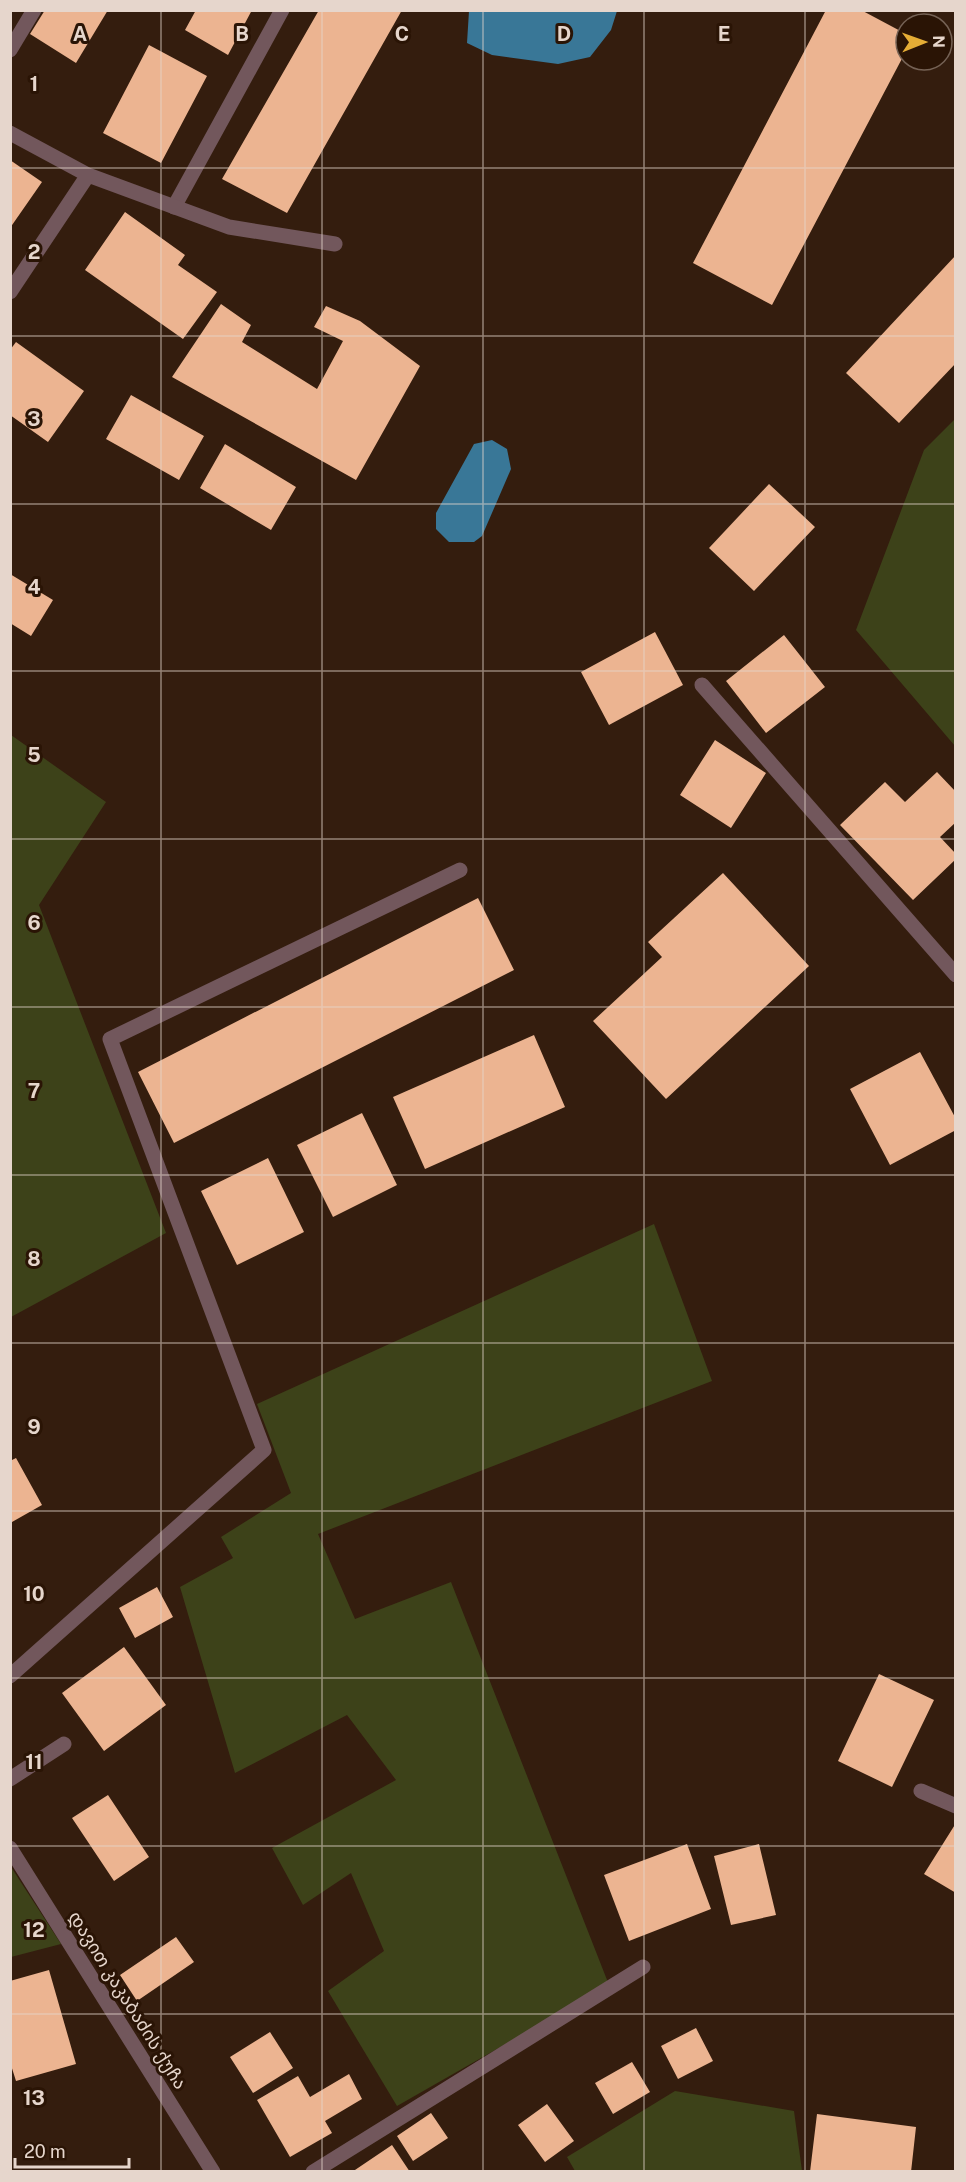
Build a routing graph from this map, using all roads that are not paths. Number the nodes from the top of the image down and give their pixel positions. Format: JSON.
{"nodes":[{"id":1,"x":34,"y":10,"type":"edge"},
{"id":2,"x":282,"y":10,"type":"edge"},
{"id":3,"x":10,"y":50,"type":"edge"},
{"id":4,"x":10,"y":133,"type":"edge"},
{"id":5,"x":88,"y":175,"type":"junction"},
{"id":6,"x":174,"y":207,"type":"junction"},
{"id":7,"x":335,"y":244,"type":"dead end"},
{"id":8,"x":10,"y":292,"type":"edge"},
{"id":9,"x":702,"y":685,"type":"dead end"},
{"id":10,"x":460,"y":870,"type":"dead end"},
{"id":11,"x":956,"y":975,"type":"edge"},
{"id":12,"x":10,"y":1676,"type":"edge"},
{"id":13,"x":64,"y":1744,"type":"dead end"},
{"id":14,"x":10,"y":1779,"type":"edge"},
{"id":15,"x":921,"y":1791,"type":"dead end"},
{"id":16,"x":956,"y":1806,"type":"edge"},
{"id":17,"x":10,"y":1848,"type":"edge"},
{"id":18,"x":643,"y":1966,"type":"dead end"},
{"id":19,"x":213,"y":2172,"type":"edge"},
{"id":20,"x":313,"y":2172,"type":"edge"}],
"edges":[{"from":1,"to":3,"type":"street"},
{"from":2,"to":6,"type":"street"},
{"from":4,"to":5,"type":"street"},
{"from":5,"to":6,"type":"street"},
{"from":5,"to":8,"type":"street"},
{"from":6,"to":7,"type":"street"},
{"from":9,"to":11,"type":"street"},
{"from":10,"to":12,"type":"street"},
{"from":13,"to":14,"type":"street"},
{"from":15,"to":16,"type":"street"},
{"from":17,"to":19,"type":"street","name":"დავით კაკაბაძის ქუჩა"},
{"from":18,"to":20,"type":"street"}]}
